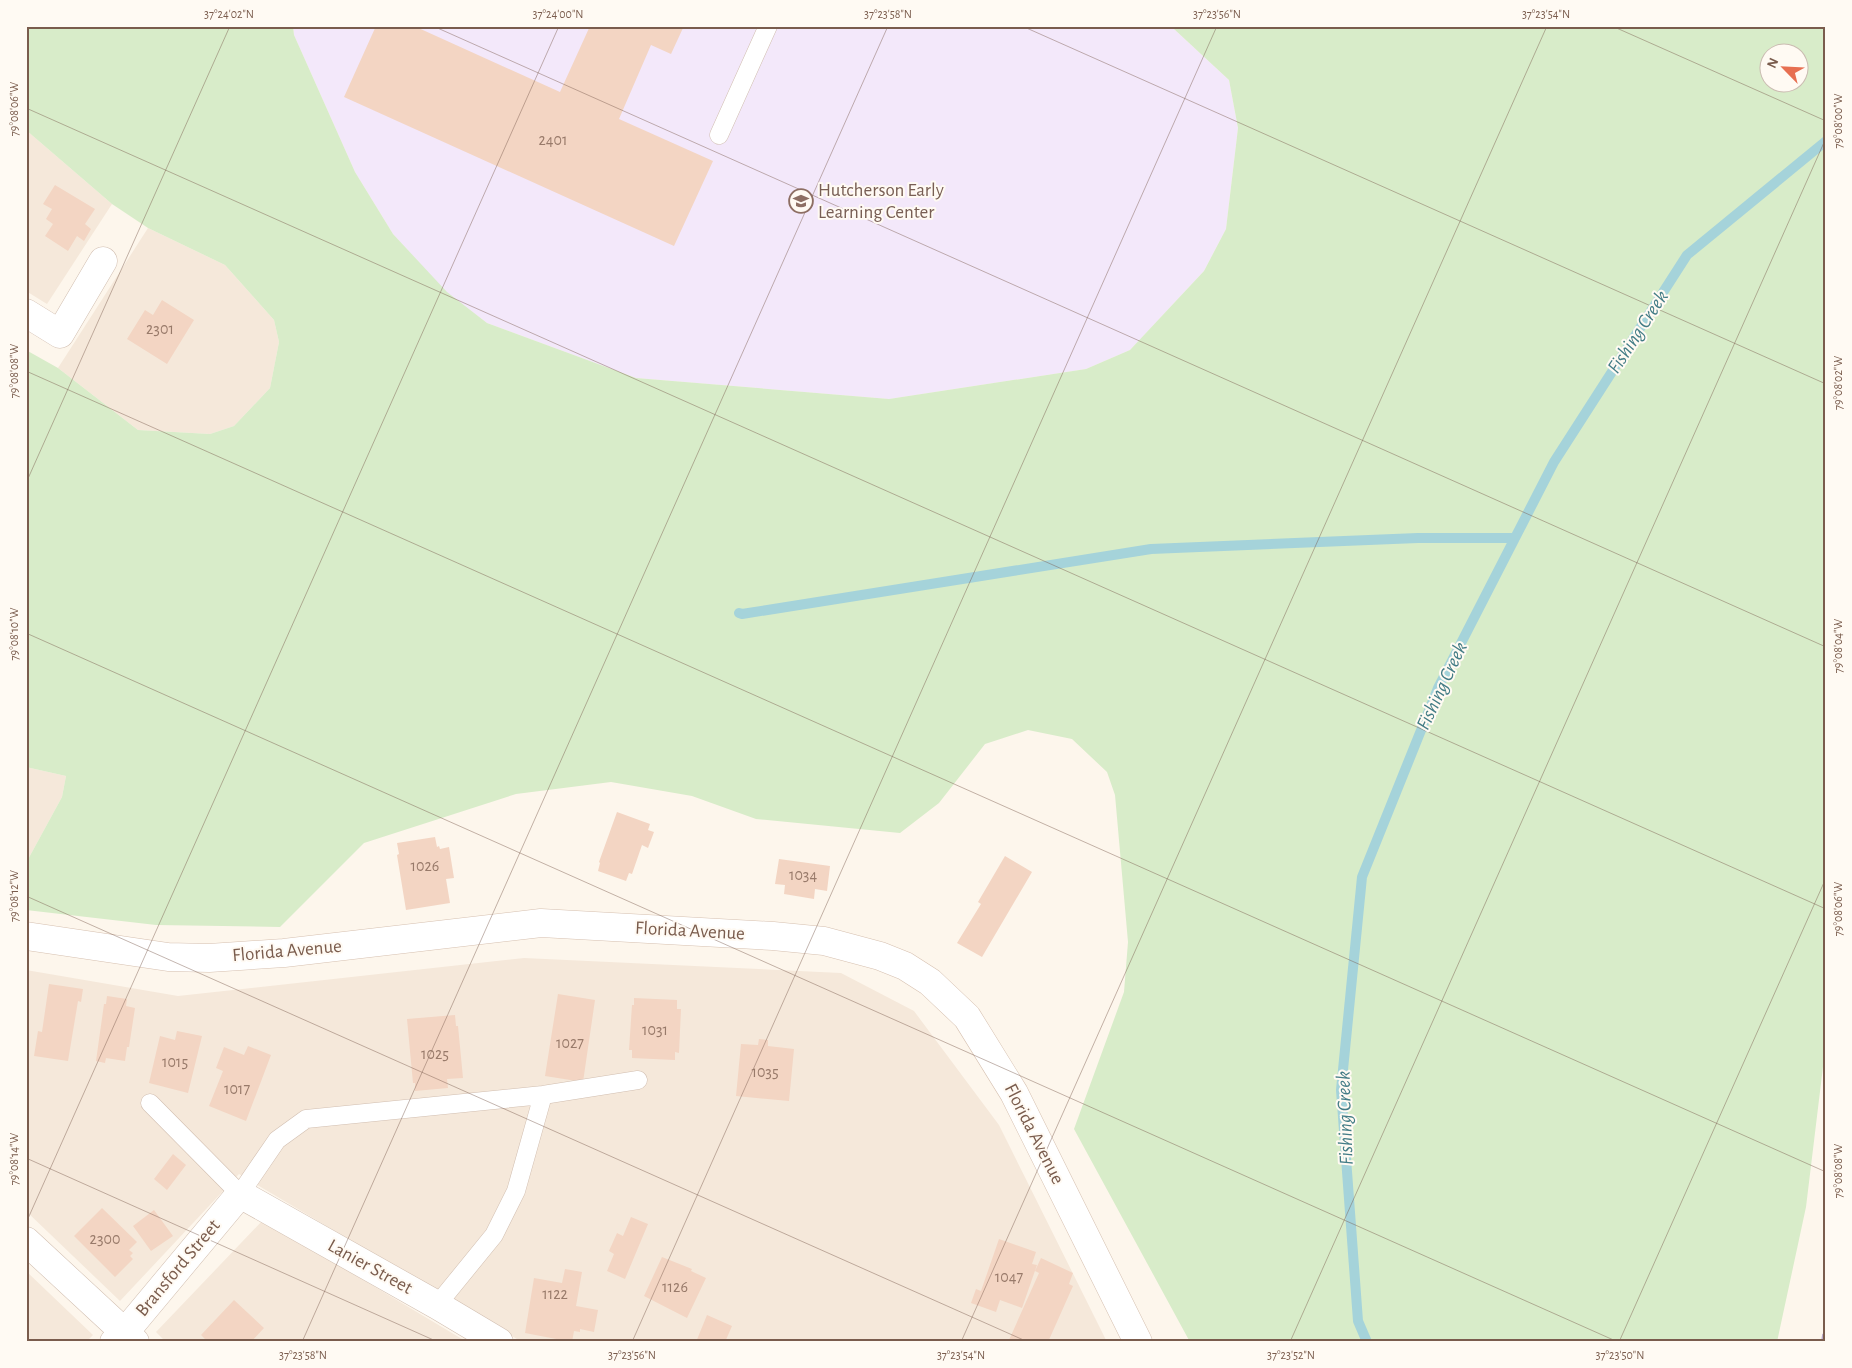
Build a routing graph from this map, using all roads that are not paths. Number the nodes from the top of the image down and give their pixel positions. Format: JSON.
{"nodes":[{"id":1,"x":768,"y":26,"type":"edge"},
{"id":2,"x":719,"y":135,"type":"dead end"},
{"id":3,"x":103,"y":261,"type":"dead end"},
{"id":4,"x":26,"y":313,"type":"edge"},
{"id":5,"x":26,"y":936,"type":"edge"},
{"id":6,"x":638,"y":1080,"type":"dead end"},
{"id":7,"x":542,"y":1095,"type":"junction"},
{"id":8,"x":150,"y":1103,"type":"dead end"},
{"id":9,"x":240,"y":1194,"type":"junction"},
{"id":10,"x":26,"y":1241,"type":"edge"},
{"id":11,"x":437,"y":1305,"type":"junction"},
{"id":12,"x":125,"y":1338,"type":"edge"},
{"id":13,"x":498,"y":1342,"type":"edge"},
{"id":14,"x":1138,"y":1342,"type":"edge"}],
"edges":[{"from":1,"to":2,"type":"lane"},
{"from":3,"to":4,"type":"main road"},
{"from":5,"to":14,"type":"main road","name":"Florida Avenue"},
{"from":6,"to":7,"type":"lane"},
{"from":7,"to":9,"type":"lane"},
{"from":7,"to":11,"type":"lane"},
{"from":8,"to":9,"type":"lane"},
{"from":9,"to":11,"type":"main road","name":"Lanier Street"},
{"from":9,"to":12,"type":"main road","name":"Bransford Street"},
{"from":10,"to":12,"type":"main road"},
{"from":11,"to":13,"type":"main road","name":"Lanier Street"}]}
